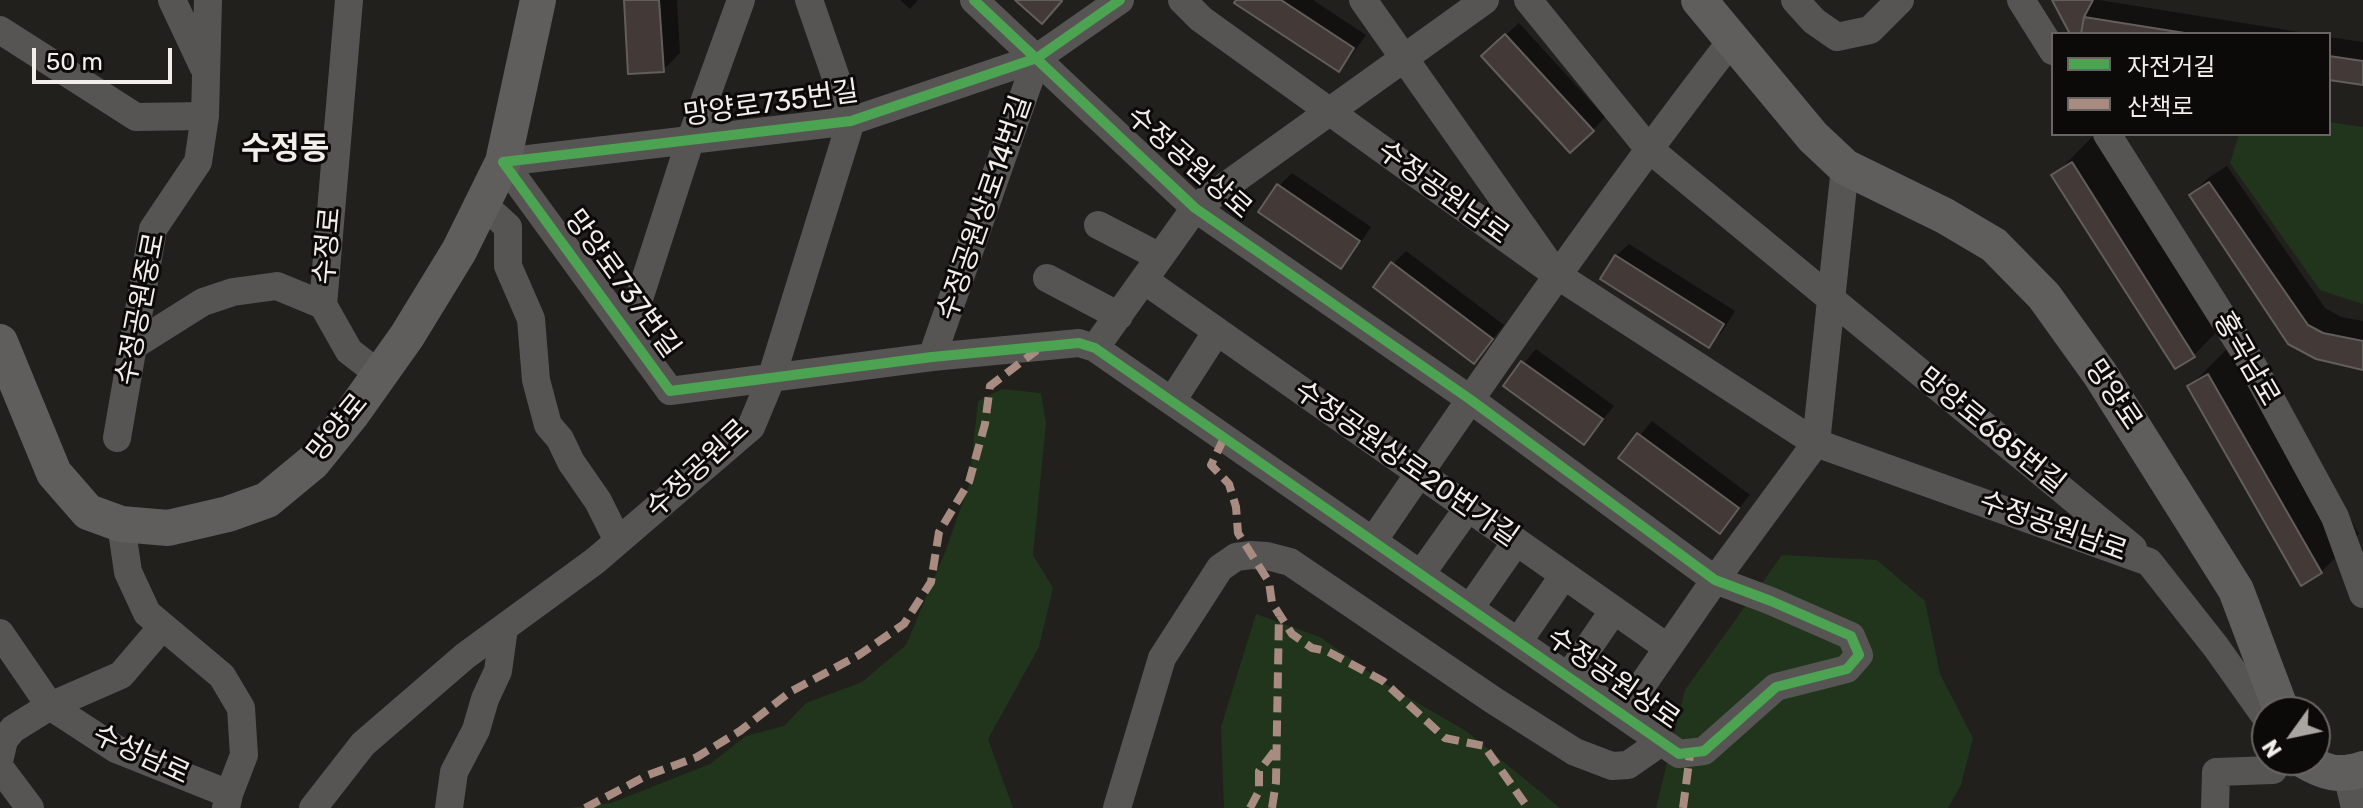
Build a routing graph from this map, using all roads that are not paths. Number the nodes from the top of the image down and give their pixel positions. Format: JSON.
{"nodes":[{"id":1,"x":172,"y":0,"type":"edge"},
{"id":2,"x":208,"y":0,"type":"edge"},
{"id":3,"x":349,"y":0,"type":"edge"},
{"id":4,"x":538,"y":0,"type":"edge"},
{"id":5,"x":741,"y":0,"type":"edge"},
{"id":6,"x":809,"y":0,"type":"edge"},
{"id":7,"x":974,"y":0,"type":"edge"},
{"id":8,"x":1120,"y":0,"type":"edge"},
{"id":9,"x":1182,"y":0,"type":"edge"},
{"id":10,"x":1363,"y":0,"type":"edge"},
{"id":11,"x":1485,"y":0,"type":"edge"},
{"id":12,"x":1528,"y":0,"type":"edge"},
{"id":13,"x":1699,"y":0,"type":"edge"},
{"id":14,"x":1795,"y":0,"type":"edge"},
{"id":15,"x":2021,"y":0,"type":"edge"},
{"id":16,"x":1890,"y":3,"type":"edge"},
{"id":17,"x":0,"y":30,"type":"edge"},
{"id":18,"x":1732,"y":40,"type":"junction"},
{"id":19,"x":2051,"y":48,"type":"edge"},
{"id":20,"x":1037,"y":58,"type":"junction"},
{"id":21,"x":1405,"y":58,"type":"junction"},
{"id":22,"x":205,"y":70,"type":"junction"},
{"id":23,"x":1330,"y":111,"type":"junction"},
{"id":24,"x":205,"y":116,"type":"junction"},
{"id":25,"x":851,"y":121,"type":"junction"},
{"id":26,"x":2108,"y":136,"type":"edge"},
{"id":27,"x":690,"y":141,"type":"junction"},
{"id":28,"x":1648,"y":148,"type":"junction"},
{"id":29,"x":503,"y":162,"type":"junction"},
{"id":30,"x":1845,"y":167,"type":"junction"},
{"id":31,"x":483,"y":204,"type":"junction"},
{"id":32,"x":1195,"y":208,"type":"junction"},
{"id":33,"x":1098,"y":225,"type":"dead end"},
{"id":34,"x":1160,"y":257,"type":"junction"},
{"id":35,"x":1557,"y":275,"type":"junction"},
{"id":36,"x":1047,"y":278,"type":"dead end"},
{"id":37,"x":1144,"y":280,"type":"junction"},
{"id":38,"x":1833,"y":301,"type":"junction"},
{"id":39,"x":323,"y":305,"type":"junction"},
{"id":40,"x":1119,"y":316,"type":"junction"},
{"id":41,"x":1217,"y":331,"type":"junction"},
{"id":42,"x":628,"y":333,"type":"junction"},
{"id":43,"x":0,"y":342,"type":"edge"},
{"id":44,"x":133,"y":346,"type":"junction"},
{"id":45,"x":1095,"y":348,"type":"junction"},
{"id":46,"x":932,"y":357,"type":"junction"},
{"id":47,"x":380,"y":375,"type":"junction"},
{"id":48,"x":771,"y":379,"type":"junction"},
{"id":49,"x":1471,"y":400,"type":"junction"},
{"id":50,"x":1172,"y":401,"type":"junction"},
{"id":51,"x":117,"y":438,"type":"dead end"},
{"id":52,"x":1816,"y":443,"type":"junction"},
{"id":53,"x":1419,"y":473,"type":"junction"},
{"id":54,"x":1468,"y":508,"type":"junction"},
{"id":55,"x":121,"y":524,"type":"junction"},
{"id":56,"x":618,"y":541,"type":"junction"},
{"id":57,"x":1373,"y":541,"type":"junction"},
{"id":58,"x":1516,"y":542,"type":"junction"},
{"id":59,"x":2149,"y":562,"type":"junction"},
{"id":60,"x":1421,"y":574,"type":"junction"},
{"id":61,"x":1564,"y":575,"type":"junction"},
{"id":62,"x":1715,"y":580,"type":"junction"},
{"id":63,"x":2363,"y":594,"type":"edge"},
{"id":64,"x":1470,"y":608,"type":"junction"},
{"id":65,"x":1614,"y":610,"type":"junction"},
{"id":66,"x":162,"y":627,"type":"junction"},
{"id":67,"x":504,"y":628,"type":"junction"},
{"id":68,"x":0,"y":633,"type":"edge"},
{"id":69,"x":1518,"y":642,"type":"junction"},
{"id":70,"x":1668,"y":648,"type":"junction"},
{"id":71,"x":1568,"y":677,"type":"junction"},
{"id":72,"x":2251,"y":696,"type":"edge"},
{"id":73,"x":2276,"y":696,"type":"edge"},
{"id":74,"x":50,"y":706,"type":"junction"},
{"id":75,"x":1622,"y":714,"type":"junction"},
{"id":76,"x":1661,"y":742,"type":"junction"},
{"id":77,"x":0,"y":757,"type":"edge"},
{"id":78,"x":0,"y":768,"type":"edge"},
{"id":79,"x":2251,"y":771,"type":"edge"},
{"id":80,"x":2331,"y":774,"type":"edge"},
{"id":81,"x":2355,"y":784,"type":"edge"},
{"id":82,"x":227,"y":801,"type":"edge"},
{"id":83,"x":30,"y":808,"type":"edge"},
{"id":84,"x":313,"y":808,"type":"edge"},
{"id":85,"x":449,"y":808,"type":"edge"},
{"id":86,"x":1117,"y":808,"type":"edge"},
{"id":87,"x":2215,"y":808,"type":"edge"}],
"edges":[{"from":1,"to":22,"type":"street"},
{"from":2,"to":22,"type":"street","name":"수정공원중로"},
{"from":3,"to":39,"type":"street","name":"수정로"},
{"from":4,"to":29,"type":"main road","name":"망양로"},
{"from":5,"to":27,"type":"street"},
{"from":6,"to":25,"type":"street"},
{"from":7,"to":20,"type":"street","name":"수정공원상로"},
{"from":8,"to":20,"type":"street"},
{"from":9,"to":23,"type":"street","name":"수정공원남로"},
{"from":10,"to":21,"type":"street"},
{"from":11,"to":21,"type":"street"},
{"from":12,"to":28,"type":"street","name":"망양로685번길"},
{"from":13,"to":18,"type":"main road","name":"망양로"},
{"from":14,"to":16,"type":"street"},
{"from":15,"to":19,"type":"street"},
{"from":17,"to":24,"type":"street"},
{"from":18,"to":28,"type":"street"},
{"from":18,"to":30,"type":"main road","name":"망양로"},
{"from":20,"to":25,"type":"street","name":"망양로735번길"},
{"from":20,"to":32,"type":"street","name":"수정공원상로"},
{"from":20,"to":46,"type":"street","name":"수정공원상로14번길"},
{"from":21,"to":23,"type":"street"},
{"from":21,"to":35,"type":"street"},
{"from":22,"to":24,"type":"street","name":"수정공원중로"},
{"from":23,"to":32,"type":"street"},
{"from":23,"to":35,"type":"street","name":"수정공원남로"},
{"from":24,"to":44,"type":"street","name":"수정공원중로"},
{"from":25,"to":27,"type":"street","name":"망양로735번길"},
{"from":25,"to":48,"type":"street","name":"수정공원로"},
{"from":26,"to":63,"type":"street","name":"홍곡남로"},
{"from":27,"to":29,"type":"street","name":"망양로735번길"},
{"from":27,"to":42,"type":"street"},
{"from":28,"to":35,"type":"street"},
{"from":28,"to":38,"type":"street","name":"망양로685번길"},
{"from":29,"to":31,"type":"main road","name":"망양로"},
{"from":29,"to":42,"type":"street","name":"망양로737번길"},
{"from":30,"to":38,"type":"street"},
{"from":30,"to":73,"type":"main road","name":"망양로"},
{"from":31,"to":47,"type":"main road","name":"망양로"},
{"from":31,"to":56,"type":"street"},
{"from":32,"to":34,"type":"street"},
{"from":32,"to":49,"type":"street","name":"수정공원상로"},
{"from":33,"to":34,"type":"street"},
{"from":34,"to":37,"type":"street"},
{"from":35,"to":49,"type":"street"},
{"from":35,"to":52,"type":"street","name":"수정공원남로"},
{"from":36,"to":40,"type":"street"},
{"from":37,"to":40,"type":"street"},
{"from":37,"to":41,"type":"street","name":"수정공원상로20번가길"},
{"from":38,"to":52,"type":"street"},
{"from":38,"to":59,"type":"street","name":"망양로685번길"},
{"from":39,"to":44,"type":"street"},
{"from":39,"to":47,"type":"street","name":"수정로"},
{"from":40,"to":45,"type":"street"},
{"from":41,"to":50,"type":"street"},
{"from":41,"to":53,"type":"street","name":"수정공원상로20번가길"},
{"from":42,"to":48,"type":"street","name":"망양로737번길"},
{"from":43,"to":55,"type":"main road","name":"망양로"},
{"from":44,"to":51,"type":"street","name":"수정공원중로"},
{"from":45,"to":46,"type":"street"},
{"from":45,"to":50,"type":"street","name":"수정공원상로"},
{"from":46,"to":48,"type":"street"},
{"from":47,"to":55,"type":"main road","name":"망양로"},
{"from":48,"to":56,"type":"street","name":"수정공원로"},
{"from":49,"to":53,"type":"street"},
{"from":49,"to":62,"type":"street","name":"수정공원상로"},
{"from":50,"to":57,"type":"street","name":"수정공원상로"},
{"from":52,"to":59,"type":"street","name":"수정공원남로"},
{"from":52,"to":62,"type":"street"},
{"from":53,"to":54,"type":"street","name":"수정공원상로20번가길"},
{"from":53,"to":57,"type":"street"},
{"from":54,"to":58,"type":"street","name":"수정공원상로20번가길"},
{"from":54,"to":60,"type":"street"},
{"from":55,"to":66,"type":"street"},
{"from":56,"to":67,"type":"street","name":"수정공원로"},
{"from":57,"to":60,"type":"street","name":"수정공원상로"},
{"from":58,"to":61,"type":"street","name":"수정공원상로20번가길"},
{"from":58,"to":64,"type":"street"},
{"from":59,"to":72,"type":"street","name":"수정공원남로"},
{"from":60,"to":64,"type":"street","name":"수정공원상로"},
{"from":61,"to":65,"type":"street","name":"수정공원상로20번가길"},
{"from":61,"to":69,"type":"street","name":"수정공원상로"},
{"from":62,"to":70,"type":"street","name":"수정공원상로"},
{"from":62,"to":76,"type":"street","name":"수정공원상로"},
{"from":64,"to":69,"type":"street","name":"수정공원상로"},
{"from":65,"to":70,"type":"street","name":"수정공원상로20번가길"},
{"from":65,"to":71,"type":"street","name":"수정공원상로"},
{"from":66,"to":74,"type":"street"},
{"from":66,"to":82,"type":"street"},
{"from":67,"to":84,"type":"street","name":"수정공원로"},
{"from":67,"to":85,"type":"street"},
{"from":68,"to":74,"type":"street","name":"수성남로"},
{"from":69,"to":71,"type":"street","name":"수정공원상로"},
{"from":70,"to":75,"type":"street","name":"수정공원상로"},
{"from":71,"to":75,"type":"street","name":"수정공원상로"},
{"from":74,"to":77,"type":"street"},
{"from":74,"to":82,"type":"street","name":"수성남로"},
{"from":75,"to":76,"type":"street","name":"수정공원상로"},
{"from":76,"to":86,"type":"street"},
{"from":78,"to":83,"type":"street"},
{"from":79,"to":87,"type":"street"},
{"from":80,"to":81,"type":"main road"}]}
